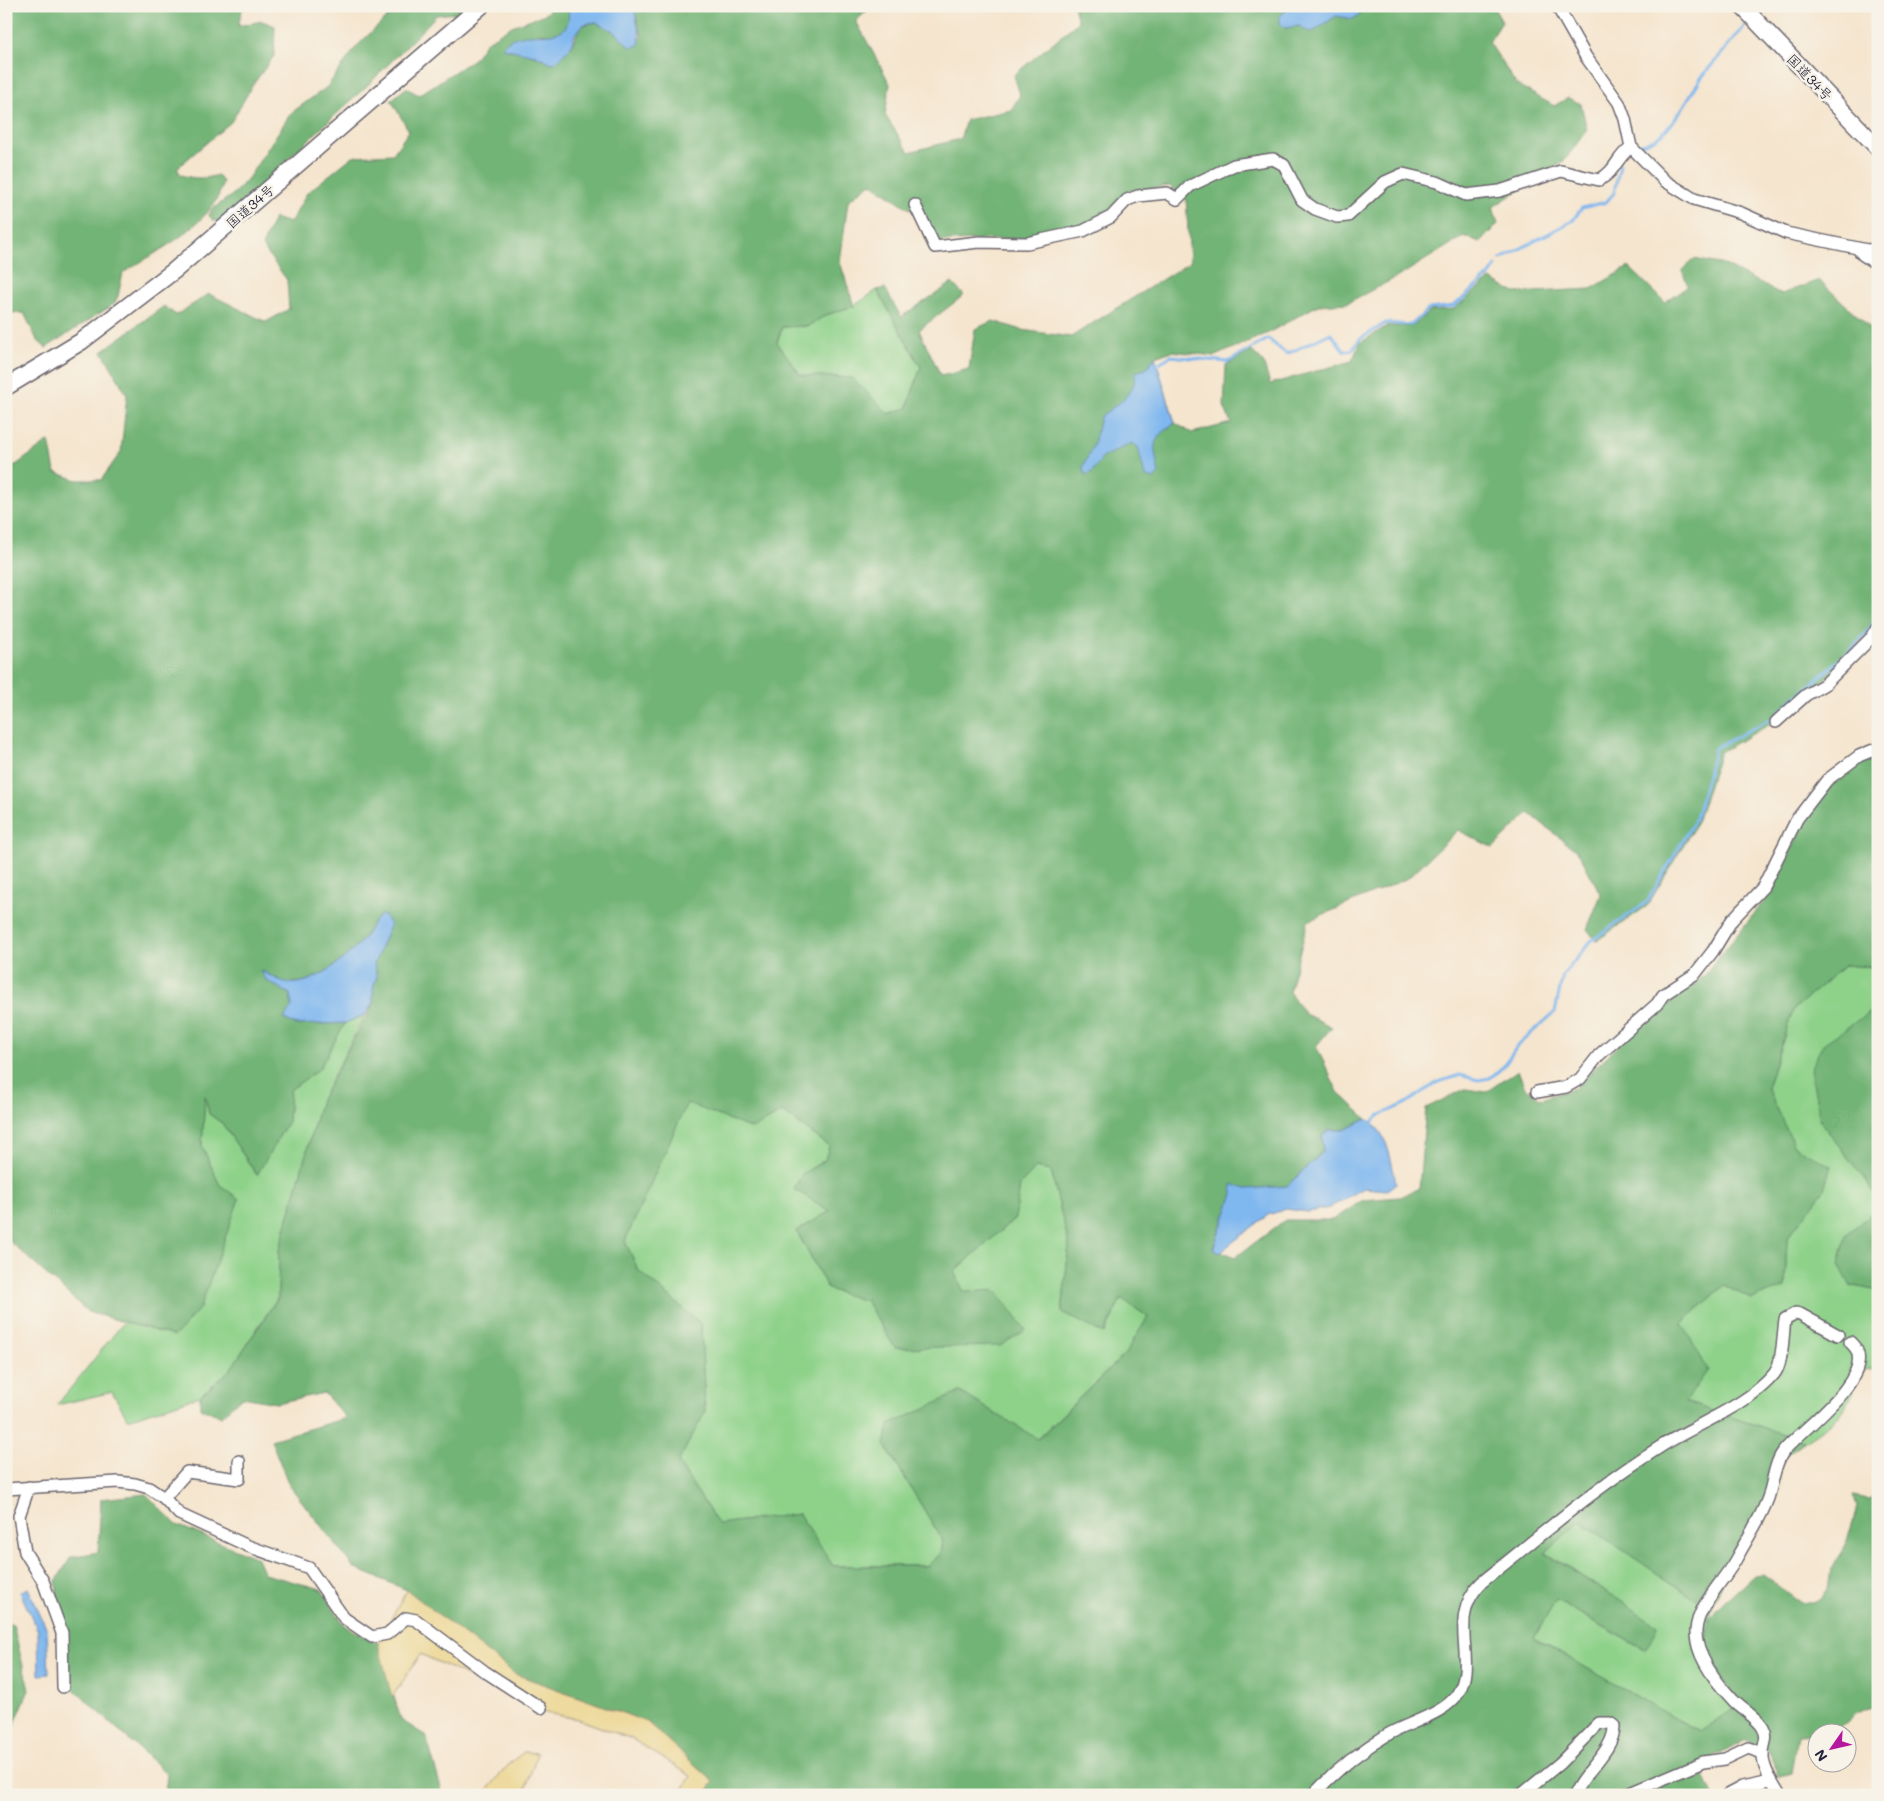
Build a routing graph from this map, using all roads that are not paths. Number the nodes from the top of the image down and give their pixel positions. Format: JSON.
{"nodes":[{"id":1,"x":481,"y":6,"type":"edge"},
{"id":2,"x":1557,"y":6,"type":"edge"},
{"id":3,"x":1742,"y":6,"type":"edge"},
{"id":4,"x":1631,"y":147,"type":"junction"},
{"id":5,"x":1878,"y":148,"type":"edge"},
{"id":6,"x":915,"y":205,"type":"dead end"},
{"id":7,"x":1858,"y":249,"type":"junction"},
{"id":8,"x":1878,"y":249,"type":"edge"},
{"id":9,"x":1878,"y":265,"type":"edge"},
{"id":10,"x":6,"y":387,"type":"edge"},
{"id":11,"x":1878,"y":627,"type":"edge"},
{"id":12,"x":1776,"y":722,"type":"dead end"},
{"id":13,"x":1878,"y":748,"type":"edge"},
{"id":14,"x":1538,"y":1092,"type":"dead end"},
{"id":15,"x":1838,"y":1335,"type":"dead end"},
{"id":16,"x":1850,"y":1342,"type":"dead end"},
{"id":17,"x":239,"y":1461,"type":"dead end"},
{"id":18,"x":29,"y":1487,"type":"junction"},
{"id":19,"x":6,"y":1488,"type":"edge"},
{"id":20,"x":164,"y":1498,"type":"junction"},
{"id":21,"x":63,"y":1687,"type":"dead end"},
{"id":22,"x":541,"y":1708,"type":"dead end"},
{"id":23,"x":1763,"y":1753,"type":"junction"},
{"id":24,"x":1770,"y":1781,"type":"junction"},
{"id":25,"x":1313,"y":1795,"type":"edge"},
{"id":26,"x":1521,"y":1795,"type":"edge"},
{"id":27,"x":1574,"y":1795,"type":"edge"},
{"id":28,"x":1624,"y":1795,"type":"edge"},
{"id":29,"x":1727,"y":1795,"type":"edge"},
{"id":30,"x":1780,"y":1795,"type":"edge"}],
"edges":[{"from":1,"to":10,"type":"highway","name":"国道34号"},
{"from":2,"to":4,"type":"street"},
{"from":3,"to":5,"type":"highway","name":"国道34号"},
{"from":4,"to":6,"type":"street"},
{"from":4,"to":7,"type":"street"},
{"from":7,"to":8,"type":"street"},
{"from":7,"to":9,"type":"street"},
{"from":11,"to":12,"type":"street"},
{"from":13,"to":14,"type":"street"},
{"from":15,"to":25,"type":"street"},
{"from":16,"to":23,"type":"street"},
{"from":17,"to":20,"type":"street"},
{"from":18,"to":19,"type":"street"},
{"from":18,"to":20,"type":"street"},
{"from":18,"to":21,"type":"street"},
{"from":20,"to":22,"type":"street"},
{"from":23,"to":24,"type":"street"},
{"from":23,"to":28,"type":"street"},
{"from":24,"to":29,"type":"street"},
{"from":24,"to":30,"type":"street"},
{"from":26,"to":27,"type":"street"}]}
